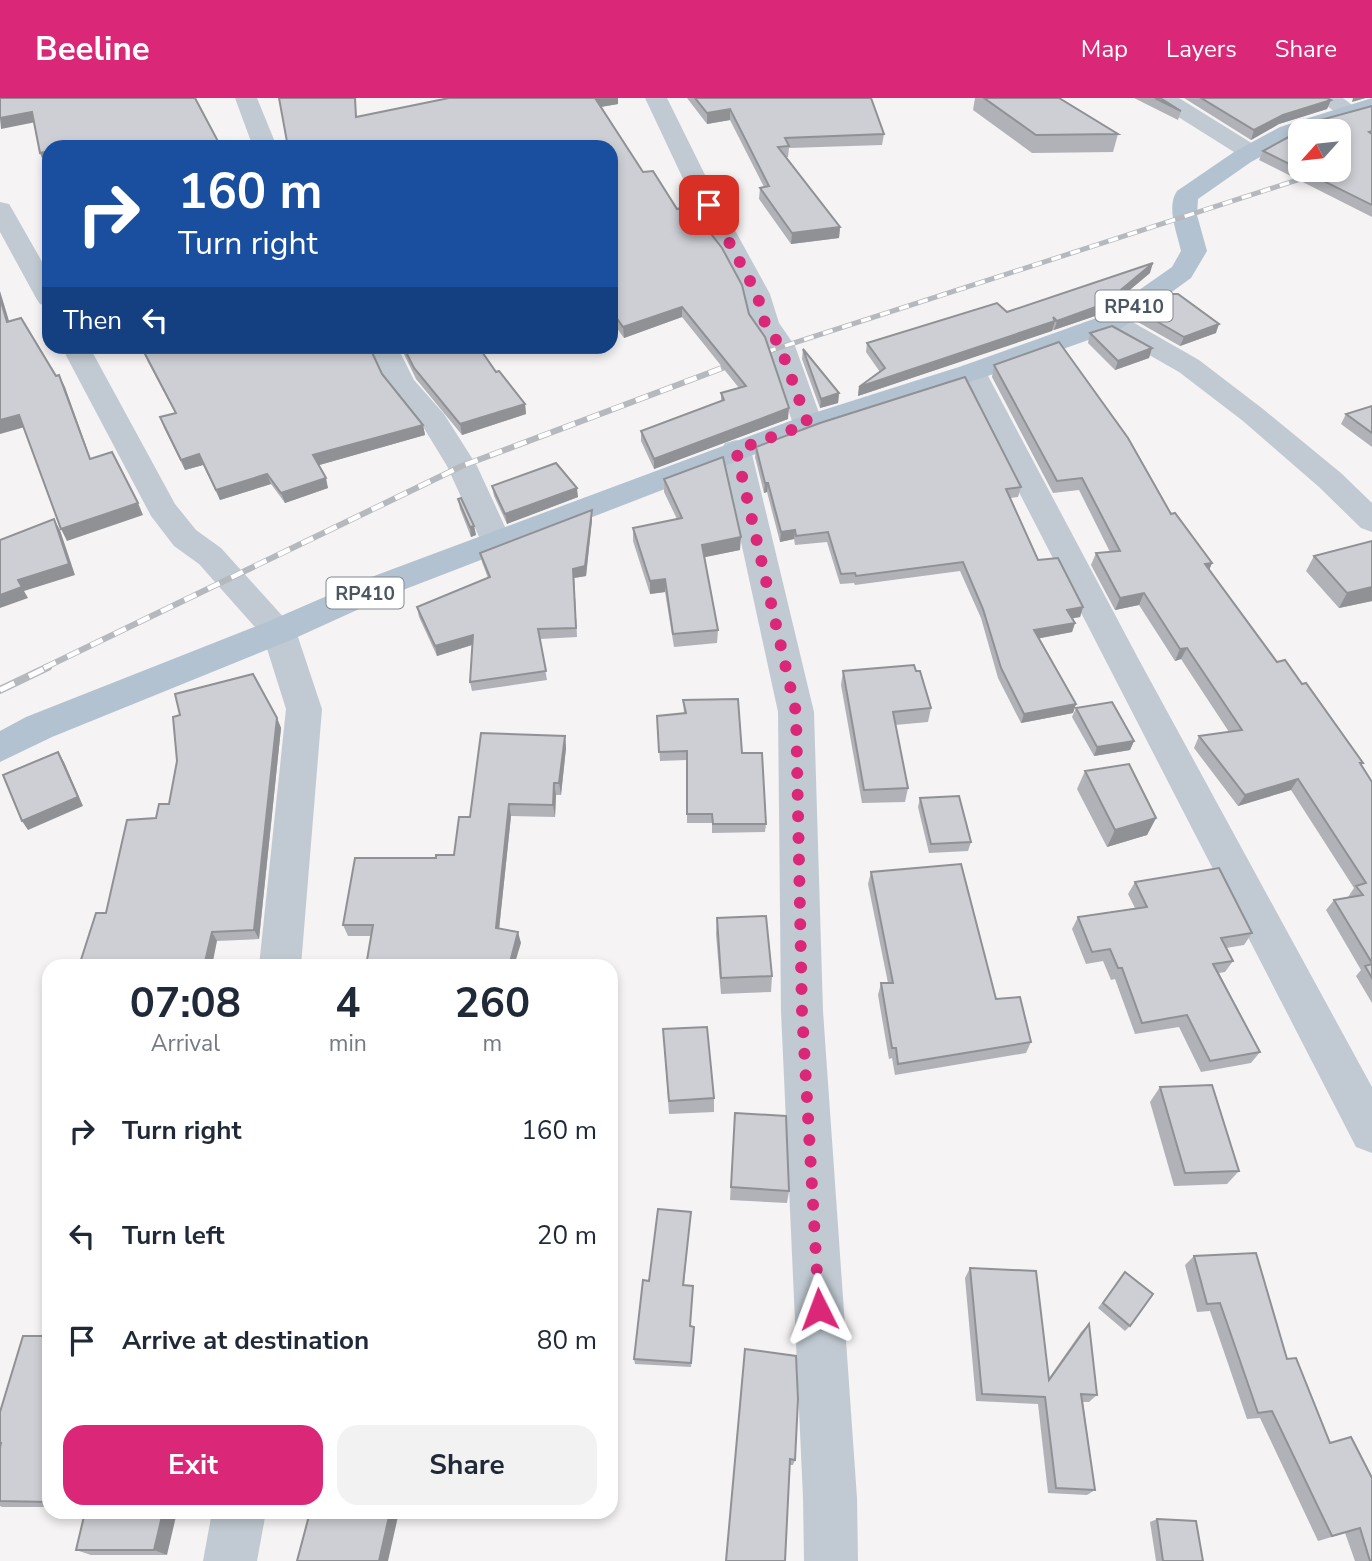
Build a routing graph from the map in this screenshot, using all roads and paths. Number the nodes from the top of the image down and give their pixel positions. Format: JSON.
{"nodes":[{"id":1,"x":246,"y":98,"type":"edge"},
{"id":2,"x":656,"y":98,"type":"edge"},
{"id":3,"x":1164,"y":98,"type":"edge"},
{"id":4,"x":1327,"y":98,"type":"edge"},
{"id":5,"x":1361,"y":108,"type":"edge"},
{"id":6,"x":262,"y":140,"type":"edge"},
{"id":7,"x":1250,"y":152,"type":"junction"},
{"id":8,"x":0,"y":209,"type":"edge"},
{"id":9,"x":42,"y":285,"type":"edge"},
{"id":10,"x":1112,"y":322,"type":"junction"},
{"id":11,"x":79,"y":354,"type":"edge"},
{"id":12,"x":387,"y":354,"type":"edge"},
{"id":13,"x":972,"y":372,"type":"junction"},
{"id":14,"x":808,"y":424,"type":"junction"},
{"id":15,"x":736,"y":450,"type":"junction"},
{"id":16,"x":1372,"y":521,"type":"edge"},
{"id":17,"x":496,"y":542,"type":"junction"},
{"id":18,"x":279,"y":631,"type":"junction"},
{"id":19,"x":0,"y":748,"type":"edge"},
{"id":20,"x":281,"y":959,"type":"edge"},
{"id":21,"x":1372,"y":1132,"type":"edge"},
{"id":22,"x":238,"y":1519,"type":"edge"},
{"id":23,"x":230,"y":1561,"type":"edge"},
{"id":24,"x":831,"y":1561,"type":"edge"}],
"edges":[{"from":1,"to":6,"type":"street"},
{"from":2,"to":14,"type":"street"},
{"from":3,"to":7,"type":"street"},
{"from":4,"to":5,"type":"street"},
{"from":5,"to":7,"type":"main road","number":"RP410"},
{"from":7,"to":10,"type":"main road","number":"RP410"},
{"from":8,"to":9,"type":"street"},
{"from":10,"to":13,"type":"main road","number":"RP410"},
{"from":10,"to":16,"type":"street"},
{"from":11,"to":18,"type":"street"},
{"from":12,"to":17,"type":"street"},
{"from":13,"to":14,"type":"main road","number":"RP410"},
{"from":13,"to":21,"type":"street"},
{"from":14,"to":15,"type":"main road","number":"RP410"},
{"from":15,"to":17,"type":"main road","number":"RP410"},
{"from":15,"to":24,"type":"street"},
{"from":17,"to":18,"type":"main road","number":"RP410"},
{"from":18,"to":19,"type":"main road","number":"RP410"},
{"from":18,"to":20,"type":"street"},
{"from":22,"to":23,"type":"street"}]}
